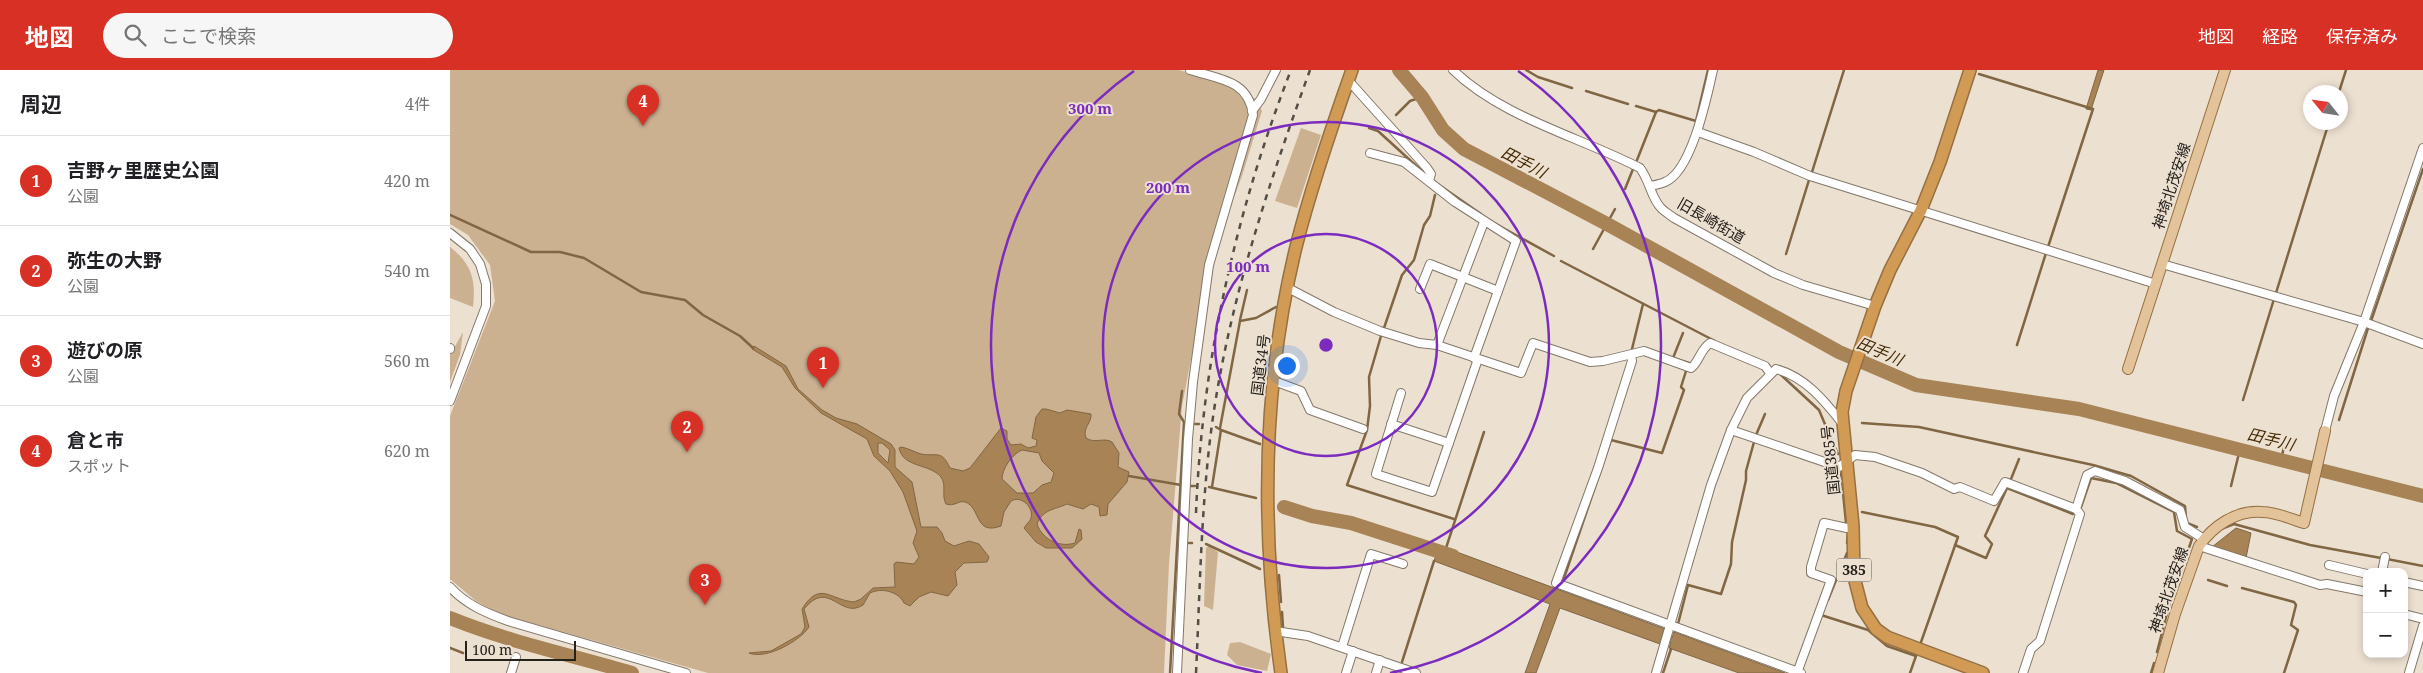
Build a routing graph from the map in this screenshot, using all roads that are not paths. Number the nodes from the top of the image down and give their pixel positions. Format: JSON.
{"nodes":[{"id":1,"x":1190,"y":70,"type":"edge"},
{"id":2,"x":1276,"y":70,"type":"edge"},
{"id":3,"x":1454,"y":70,"type":"edge"},
{"id":4,"x":1712,"y":70,"type":"edge"},
{"id":5,"x":1970,"y":70,"type":"edge"},
{"id":6,"x":2225,"y":70,"type":"edge"},
{"id":7,"x":1350,"y":75,"type":"edge"},
{"id":8,"x":1252,"y":111,"type":"junction"},
{"id":9,"x":1698,"y":132,"type":"junction"},
{"id":10,"x":2423,"y":148,"type":"edge"},
{"id":11,"x":1370,"y":153,"type":"dead end"},
{"id":12,"x":1429,"y":181,"type":"junction"},
{"id":13,"x":1650,"y":186,"type":"junction"},
{"id":14,"x":1921,"y":210,"type":"junction"},
{"id":15,"x":1484,"y":222,"type":"junction"},
{"id":16,"x":450,"y":233,"type":"edge"},
{"id":17,"x":2162,"y":264,"type":"junction"},
{"id":18,"x":1463,"y":277,"type":"junction"},
{"id":19,"x":2156,"y":284,"type":"junction"},
{"id":20,"x":1288,"y":288,"type":"junction"},
{"id":21,"x":1420,"y":288,"type":"dead end"},
{"id":22,"x":1498,"y":291,"type":"junction"},
{"id":23,"x":1875,"y":306,"type":"junction"},
{"id":24,"x":2364,"y":322,"type":"junction"},
{"id":25,"x":2423,"y":344,"type":"edge"},
{"id":26,"x":1437,"y":345,"type":"junction"},
{"id":27,"x":1631,"y":355,"type":"junction"},
{"id":28,"x":1476,"y":359,"type":"junction"},
{"id":29,"x":2128,"y":368,"type":"dead end"},
{"id":30,"x":1770,"y":373,"type":"junction"},
{"id":31,"x":1274,"y":381,"type":"junction"},
{"id":32,"x":1401,"y":393,"type":"dead end"},
{"id":33,"x":450,"y":401,"type":"edge"},
{"id":34,"x":1842,"y":423,"type":"junction"},
{"id":35,"x":1391,"y":424,"type":"junction"},
{"id":36,"x":1363,"y":429,"type":"dead end"},
{"id":37,"x":1731,"y":430,"type":"junction"},
{"id":38,"x":2324,"y":434,"type":"joint"},
{"id":39,"x":1449,"y":443,"type":"junction"},
{"id":40,"x":1848,"y":462,"type":"junction"},
{"id":41,"x":2076,"y":509,"type":"junction"},
{"id":42,"x":1853,"y":526,"type":"junction"},
{"id":43,"x":2202,"y":543,"type":"junction"},
{"id":44,"x":2385,"y":557,"type":"dead end"},
{"id":45,"x":1404,"y":564,"type":"dead end"},
{"id":46,"x":2328,"y":565,"type":"dead end"},
{"id":47,"x":2383,"y":568,"type":"edge"},
{"id":48,"x":2363,"y":573,"type":"edge"},
{"id":49,"x":2408,"y":583,"type":"edge"},
{"id":50,"x":450,"y":586,"type":"edge"},
{"id":51,"x":2423,"y":586,"type":"edge"},
{"id":52,"x":2363,"y":591,"type":"edge"},
{"id":53,"x":2408,"y":615,"type":"edge"},
{"id":54,"x":2423,"y":620,"type":"edge"},
{"id":55,"x":1671,"y":626,"type":"junction"},
{"id":56,"x":2423,"y":626,"type":"edge"},
{"id":57,"x":1275,"y":631,"type":"junction"},
{"id":58,"x":1342,"y":647,"type":"junction"},
{"id":59,"x":1353,"y":651,"type":"junction"},
{"id":60,"x":516,"y":657,"type":"dead end"},
{"id":61,"x":1380,"y":660,"type":"junction"},
{"id":62,"x":511,"y":673,"type":"edge"},
{"id":63,"x":686,"y":673,"type":"edge"},
{"id":64,"x":1177,"y":673,"type":"edge"},
{"id":65,"x":1281,"y":673,"type":"edge"},
{"id":66,"x":1346,"y":673,"type":"edge"},
{"id":67,"x":1376,"y":673,"type":"edge"},
{"id":68,"x":1416,"y":673,"type":"edge"},
{"id":69,"x":1656,"y":673,"type":"edge"},
{"id":70,"x":1799,"y":673,"type":"edge"},
{"id":71,"x":1983,"y":673,"type":"edge"},
{"id":72,"x":2023,"y":673,"type":"edge"},
{"id":73,"x":2158,"y":673,"type":"edge"},
{"id":74,"x":2409,"y":673,"type":"edge"}],
"edges":[{"from":1,"to":8,"type":"street"},
{"from":2,"to":8,"type":"street"},
{"from":3,"to":13,"type":"street","name":"旧長崎街道"},
{"from":4,"to":9,"type":"street"},
{"from":5,"to":14,"type":"highway","name":"国道385号","number":"385"},
{"from":6,"to":17,"type":"main road","name":"神埼北茂安線"},
{"from":7,"to":12,"type":"street"},
{"from":7,"to":20,"type":"highway","name":"国道34号"},
{"from":8,"to":64,"type":"street"},
{"from":9,"to":13,"type":"street"},
{"from":9,"to":14,"type":"street"},
{"from":10,"to":24,"type":"street"},
{"from":11,"to":12,"type":"street"},
{"from":12,"to":15,"type":"street"},
{"from":13,"to":23,"type":"street","name":"旧長崎街道"},
{"from":14,"to":19,"type":"street"},
{"from":14,"to":23,"type":"highway","name":"国道385号","number":"385"},
{"from":15,"to":18,"type":"street"},
{"from":15,"to":22,"type":"street"},
{"from":16,"to":33,"type":"street"},
{"from":17,"to":19,"type":"main road","name":"神埼北茂安線"},
{"from":17,"to":24,"type":"street"},
{"from":18,"to":21,"type":"street"},
{"from":18,"to":22,"type":"street"},
{"from":18,"to":26,"type":"street"},
{"from":19,"to":29,"type":"main road","name":"神埼北茂安線"},
{"from":20,"to":26,"type":"street"},
{"from":20,"to":31,"type":"highway","name":"国道34号"},
{"from":22,"to":28,"type":"street"},
{"from":23,"to":34,"type":"highway","name":"国道385号","number":"385"},
{"from":24,"to":25,"type":"street"},
{"from":24,"to":38,"type":"street"},
{"from":26,"to":28,"type":"street"},
{"from":27,"to":28,"type":"street"},
{"from":27,"to":30,"type":"street"},
{"from":27,"to":55,"type":"street"},
{"from":28,"to":39,"type":"street"},
{"from":30,"to":34,"type":"street"},
{"from":30,"to":37,"type":"street"},
{"from":31,"to":36,"type":"street"},
{"from":31,"to":57,"type":"highway","name":"国道34号"},
{"from":32,"to":35,"type":"street"},
{"from":34,"to":40,"type":"highway","name":"国道385号","number":"385"},
{"from":35,"to":39,"type":"street"},
{"from":35,"to":39,"type":"street"},
{"from":37,"to":40,"type":"street"},
{"from":37,"to":55,"type":"street"},
{"from":38,"to":43,"type":"main road","name":"神埼北茂安線"},
{"from":40,"to":41,"type":"street"},
{"from":40,"to":42,"type":"highway","name":"国道385号","number":"385"},
{"from":41,"to":43,"type":"street"},
{"from":41,"to":72,"type":"street"},
{"from":42,"to":70,"type":"street"},
{"from":42,"to":71,"type":"highway","name":"国道385号","number":"385"},
{"from":43,"to":52,"type":"street"},
{"from":43,"to":73,"type":"main road","name":"神埼北茂安線"},
{"from":44,"to":47,"type":"street"},
{"from":45,"to":58,"type":"street"},
{"from":46,"to":48,"type":"street"},
{"from":49,"to":51,"type":"street"},
{"from":50,"to":63,"type":"street"},
{"from":53,"to":54,"type":"street"},
{"from":55,"to":69,"type":"street"},
{"from":55,"to":70,"type":"street"},
{"from":56,"to":74,"type":"street"},
{"from":57,"to":58,"type":"street"},
{"from":57,"to":65,"type":"highway","name":"国道34号"},
{"from":58,"to":59,"type":"street"},
{"from":59,"to":61,"type":"street"},
{"from":59,"to":66,"type":"street"},
{"from":60,"to":62,"type":"street"},
{"from":61,"to":67,"type":"street"},
{"from":61,"to":68,"type":"street"}]}
